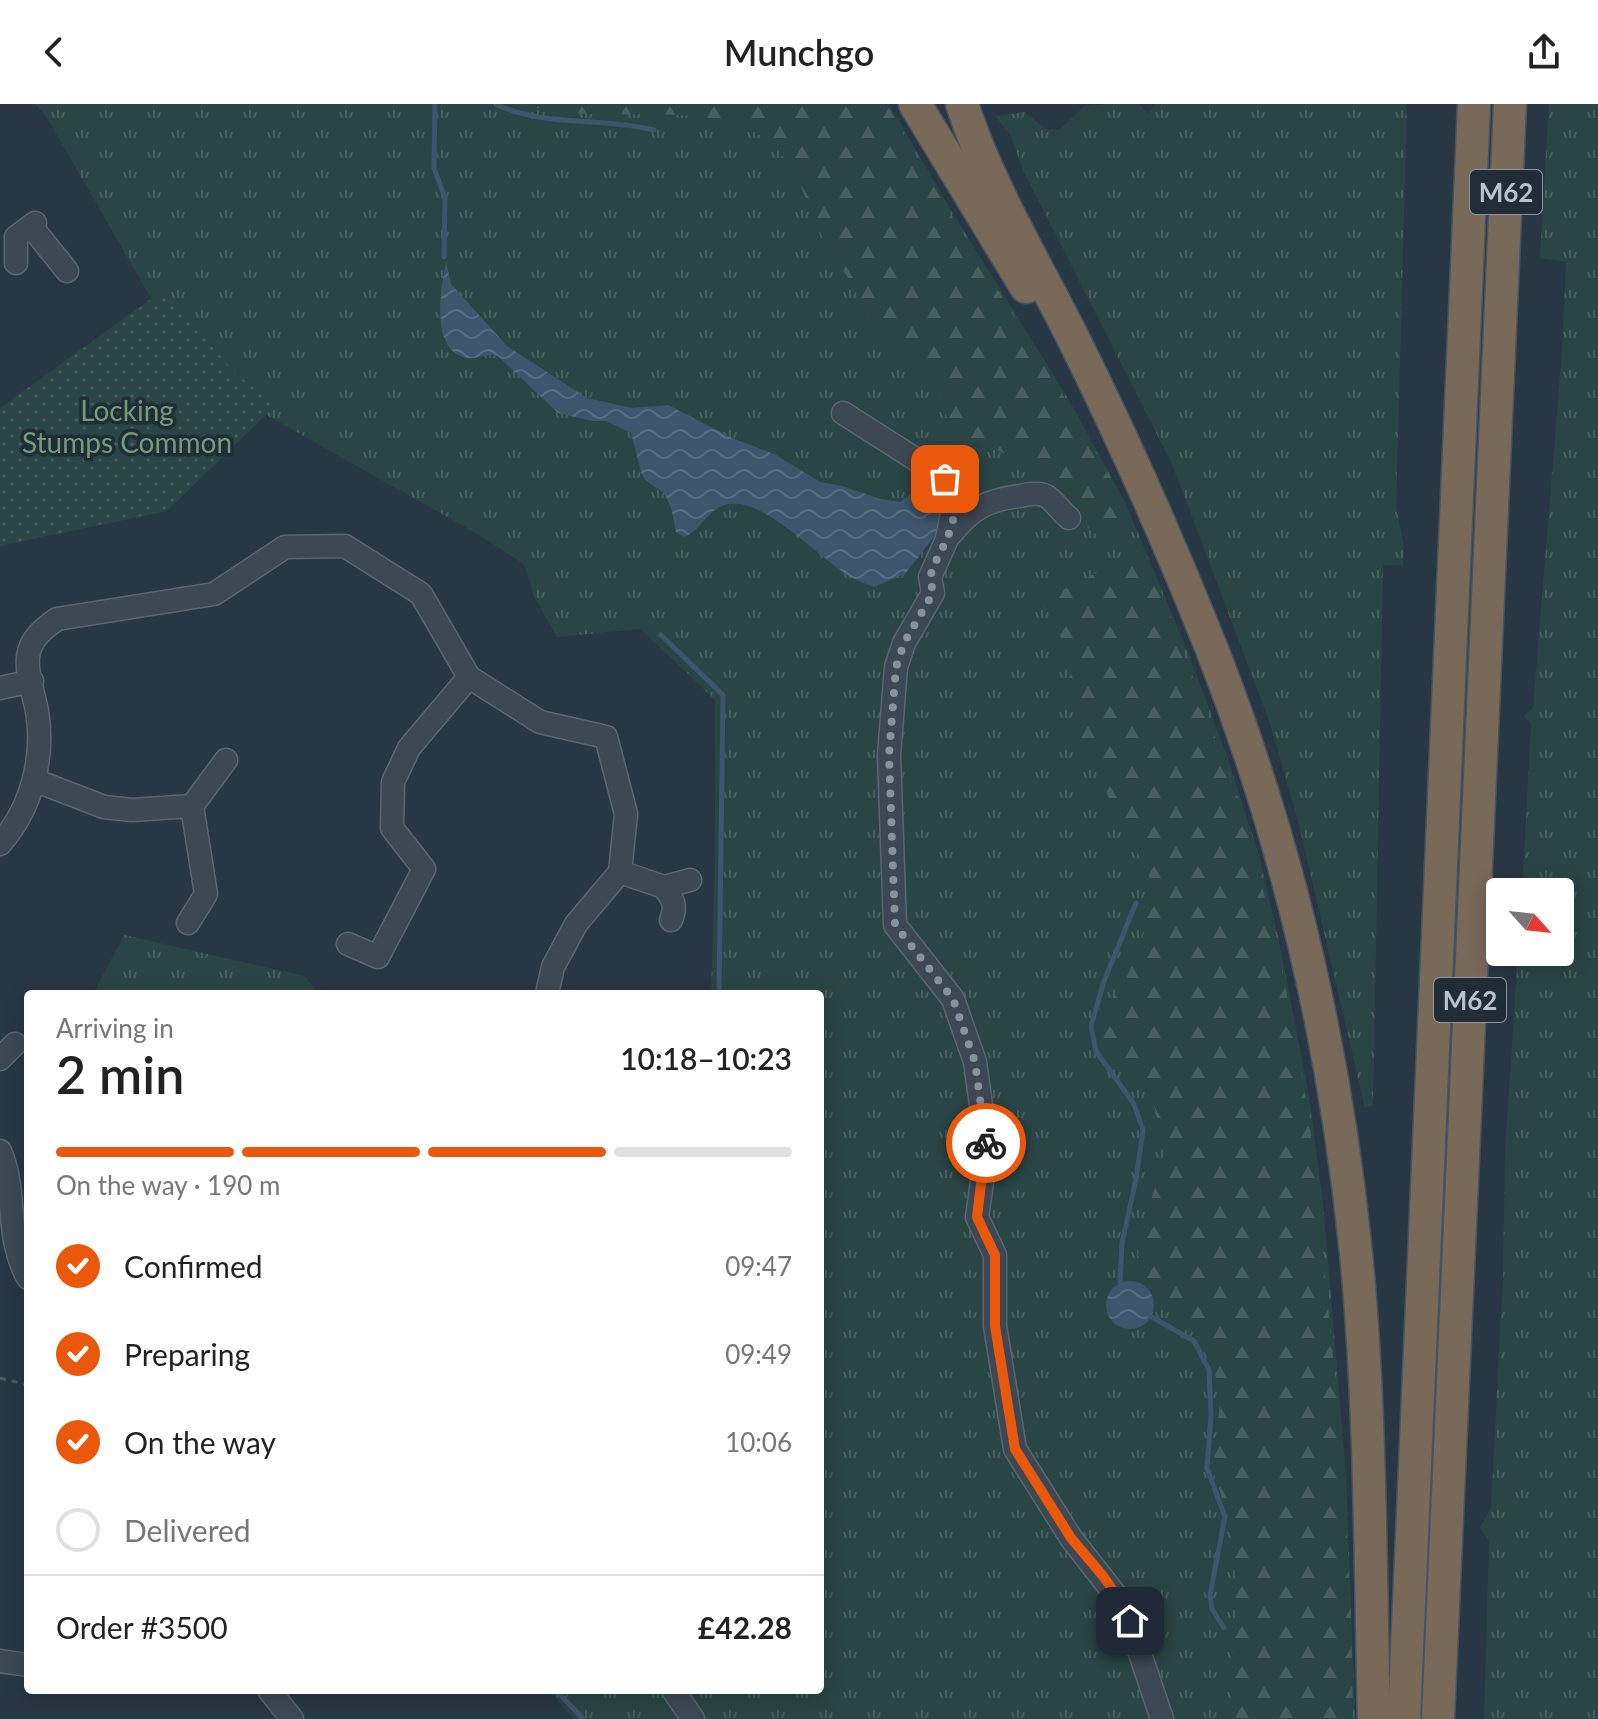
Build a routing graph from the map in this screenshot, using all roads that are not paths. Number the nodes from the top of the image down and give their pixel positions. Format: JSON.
{"nodes":[{"id":1,"x":915,"y":104,"type":"edge"},
{"id":2,"x":962,"y":104,"type":"edge"},
{"id":3,"x":1474,"y":104,"type":"edge"},
{"id":4,"x":1510,"y":104,"type":"edge"},
{"id":5,"x":1516,"y":104,"type":"edge"},
{"id":6,"x":20,"y":229,"type":"edge"},
{"id":7,"x":16,"y":263,"type":"dead end"},
{"id":8,"x":67,"y":271,"type":"dead end"},
{"id":9,"x":1502,"y":281,"type":"junction"},
{"id":10,"x":843,"y":413,"type":"dead end"},
{"id":11,"x":1069,"y":518,"type":"dead end"},
{"id":12,"x":1160,"y":528,"type":"junction"},
{"id":13,"x":947,"y":539,"type":"junction"},
{"id":14,"x":469,"y":677,"type":"junction"},
{"id":15,"x":32,"y":681,"type":"junction"},
{"id":16,"x":0,"y":688,"type":"edge"},
{"id":17,"x":226,"y":760,"type":"dead end"},
{"id":18,"x":34,"y":780,"type":"junction"},
{"id":19,"x":192,"y":806,"type":"junction"},
{"id":20,"x":0,"y":844,"type":"edge"},
{"id":21,"x":620,"y":872,"type":"junction"},
{"id":22,"x":690,"y":880,"type":"dead end"},
{"id":23,"x":664,"y":887,"type":"junction"},
{"id":24,"x":671,"y":920,"type":"dead end"},
{"id":25,"x":188,"y":923,"type":"dead end"},
{"id":26,"x":348,"y":944,"type":"dead end"},
{"id":27,"x":548,"y":990,"type":"edge"},
{"id":28,"x":0,"y":1151,"type":"edge"},
{"id":29,"x":24,"y":1270,"type":"edge"},
{"id":30,"x":0,"y":1661,"type":"edge"},
{"id":31,"x":24,"y":1664,"type":"edge"},
{"id":32,"x":272,"y":1694,"type":"edge"},
{"id":33,"x":676,"y":1694,"type":"edge"},
{"id":34,"x":292,"y":1719,"type":"edge"},
{"id":35,"x":693,"y":1719,"type":"edge"},
{"id":36,"x":1162,"y":1719,"type":"edge"},
{"id":37,"x":1374,"y":1719,"type":"edge"},
{"id":38,"x":1404,"y":1719,"type":"edge"},
{"id":39,"x":1438,"y":1719,"type":"edge"}],
"edges":[{"from":1,"to":12,"type":"highway"},
{"from":2,"to":12,"type":"highway"},
{"from":3,"to":38,"type":"highway","number":"M62"},
{"from":4,"to":9,"type":"highway","number":"M62"},
{"from":5,"to":9,"type":"highway"},
{"from":6,"to":7,"type":"street"},
{"from":6,"to":8,"type":"street"},
{"from":9,"to":39,"type":"highway","number":"M62"},
{"from":10,"to":13,"type":"street"},
{"from":11,"to":13,"type":"street"},
{"from":12,"to":37,"type":"highway"},
{"from":13,"to":36,"type":"street"},
{"from":14,"to":15,"type":"street"},
{"from":14,"to":21,"type":"street"},
{"from":14,"to":26,"type":"street"},
{"from":15,"to":16,"type":"street"},
{"from":15,"to":18,"type":"street"},
{"from":17,"to":19,"type":"street"},
{"from":18,"to":19,"type":"street"},
{"from":18,"to":20,"type":"street"},
{"from":19,"to":25,"type":"street"},
{"from":21,"to":23,"type":"street"},
{"from":21,"to":27,"type":"street"},
{"from":22,"to":23,"type":"street"},
{"from":23,"to":24,"type":"street"},
{"from":28,"to":29,"type":"street"},
{"from":30,"to":31,"type":"street"},
{"from":32,"to":34,"type":"street"},
{"from":33,"to":35,"type":"street"}]}
